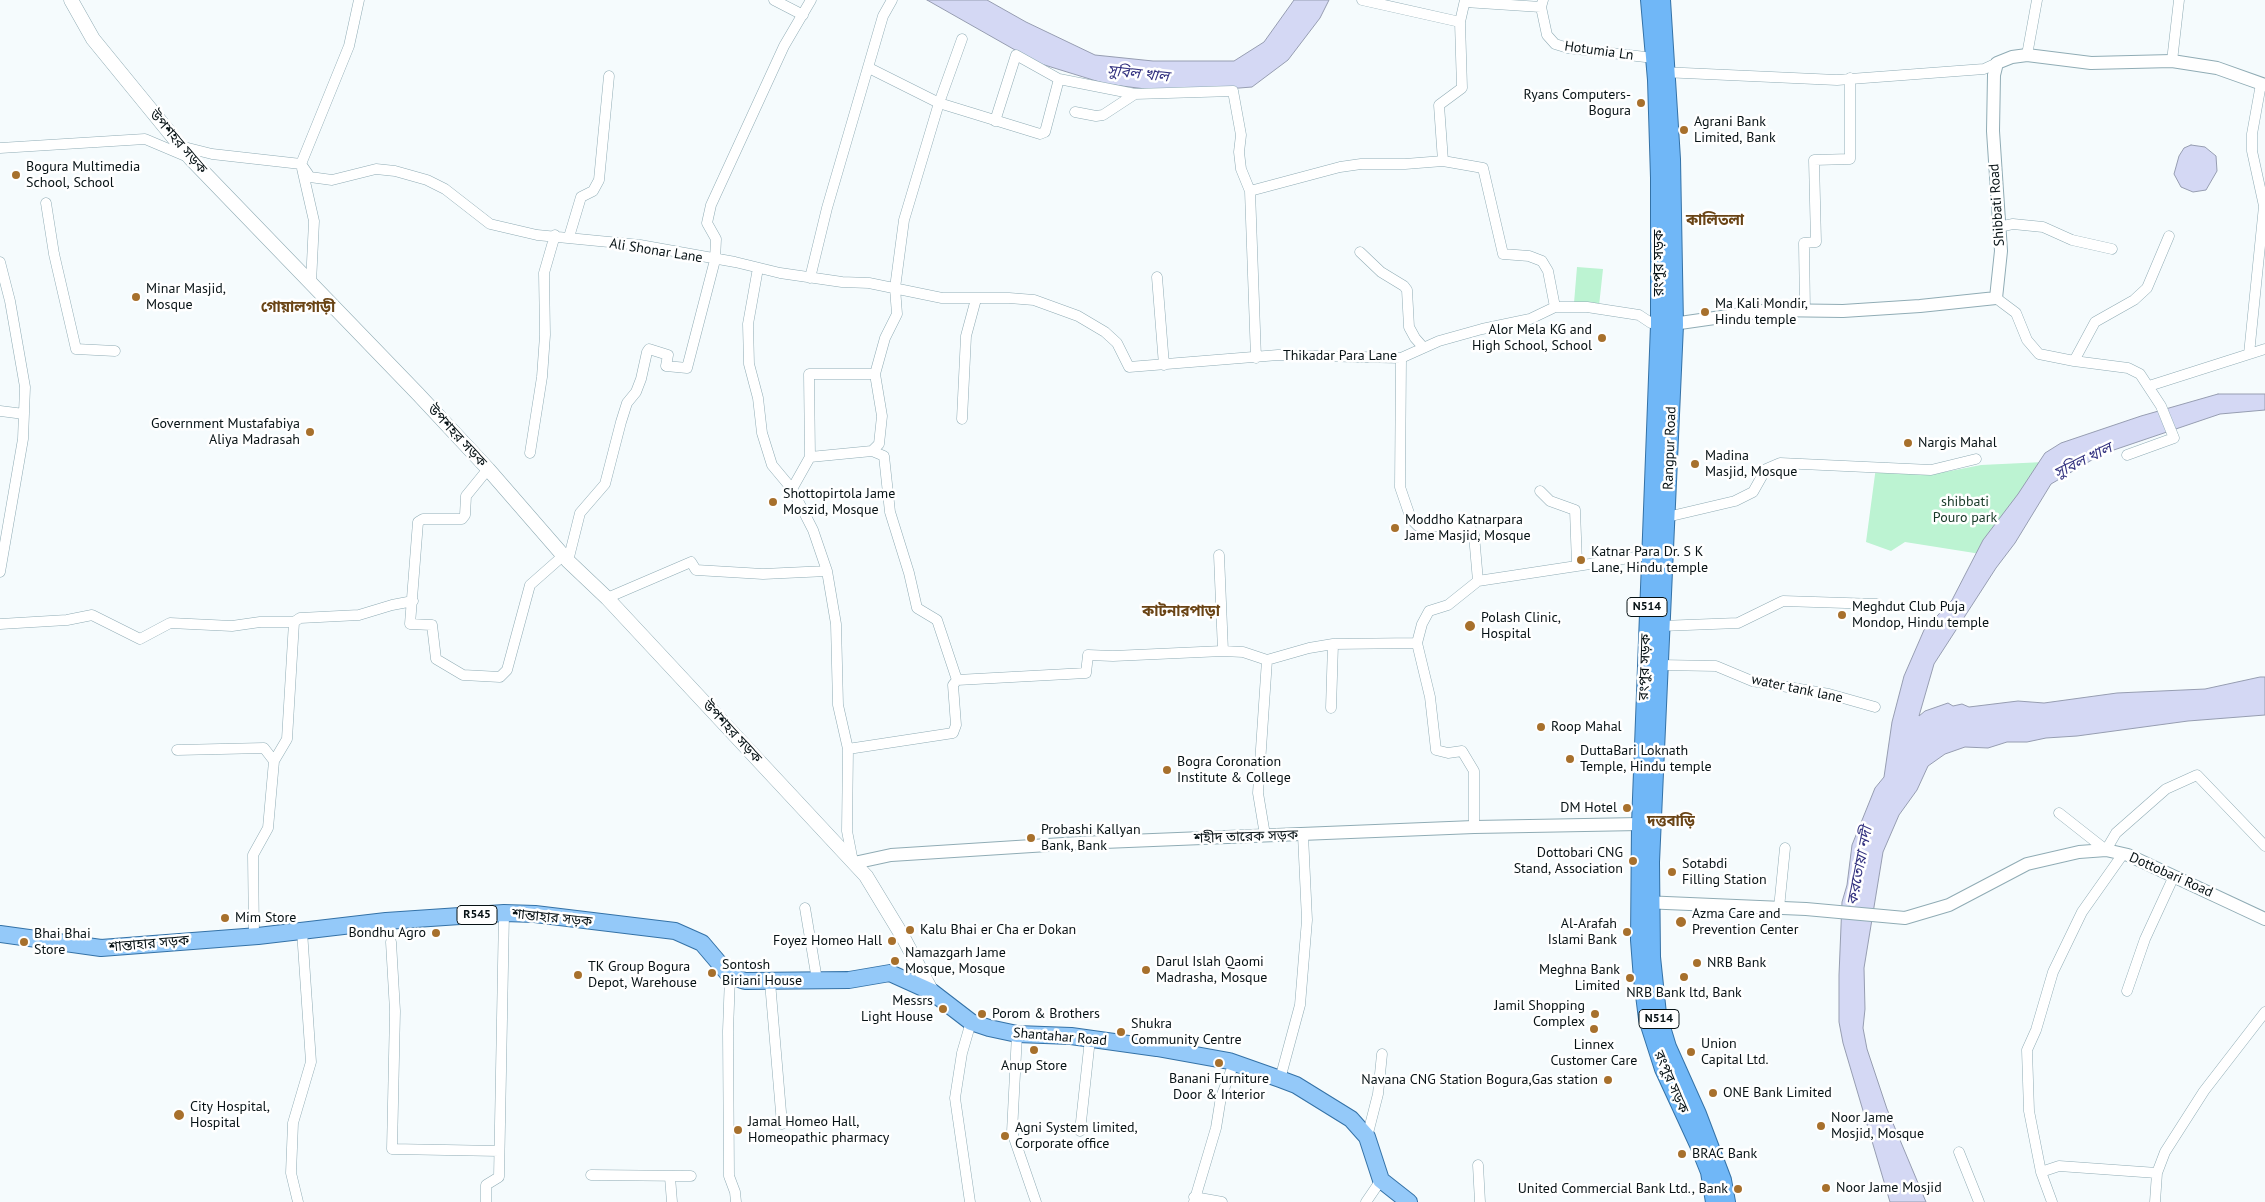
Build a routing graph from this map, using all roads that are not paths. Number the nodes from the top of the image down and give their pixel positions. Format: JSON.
{"nodes":[{"id":1,"x":71,"y":0,"type":"edge"},
{"id":2,"x":359,"y":0,"type":"edge"},
{"id":3,"x":774,"y":0,"type":"edge"},
{"id":4,"x":811,"y":0,"type":"edge"},
{"id":5,"x":892,"y":0,"type":"edge"},
{"id":6,"x":1362,"y":0,"type":"edge"},
{"id":7,"x":1649,"y":0,"type":"edge"},
{"id":8,"x":1662,"y":0,"type":"edge"},
{"id":9,"x":2037,"y":0,"type":"edge"},
{"id":10,"x":2179,"y":0,"type":"edge"},
{"id":11,"x":1465,"y":1,"type":"edge"},
{"id":12,"x":1542,"y":4,"type":"edge"},
{"id":13,"x":803,"y":15,"type":"junction"},
{"id":14,"x":1460,"y":22,"type":"junction"},
{"id":15,"x":962,"y":38,"type":"dead end"},
{"id":16,"x":2027,"y":55,"type":"junction"},
{"id":17,"x":2172,"y":61,"type":"junction"},
{"id":18,"x":1997,"y":63,"type":"junction"},
{"id":19,"x":869,"y":68,"type":"junction"},
{"id":20,"x":1658,"y":68,"type":"junction"},
{"id":21,"x":608,"y":76,"type":"dead end"},
{"id":22,"x":1850,"y":78,"type":"junction"},
{"id":23,"x":1059,"y":79,"type":"junction"},
{"id":24,"x":2263,"y":84,"type":"edge"},
{"id":25,"x":1135,"y":94,"type":"junction"},
{"id":26,"x":940,"y":102,"type":"junction"},
{"id":27,"x":1075,"y":112,"type":"dead end"},
{"id":28,"x":995,"y":121,"type":"junction"},
{"id":29,"x":180,"y":146,"type":"junction"},
{"id":30,"x":0,"y":148,"type":"edge"},
{"id":31,"x":191,"y":158,"type":"junction"},
{"id":32,"x":1442,"y":161,"type":"junction"},
{"id":33,"x":301,"y":164,"type":"junction"},
{"id":34,"x":1250,"y":191,"type":"junction"},
{"id":35,"x":46,"y":203,"type":"dead end"},
{"id":36,"x":1998,"y":227,"type":"junction"},
{"id":37,"x":556,"y":235,"type":"junction"},
{"id":38,"x":2169,"y":236,"type":"dead end"},
{"id":39,"x":568,"y":237,"type":"junction"},
{"id":40,"x":2112,"y":249,"type":"dead end"},
{"id":41,"x":1360,"y":252,"type":"dead end"},
{"id":42,"x":715,"y":260,"type":"junction"},
{"id":43,"x":0,"y":262,"type":"edge"},
{"id":44,"x":758,"y":268,"type":"junction"},
{"id":45,"x":1157,"y":277,"type":"dead end"},
{"id":46,"x":810,"y":278,"type":"junction"},
{"id":47,"x":311,"y":283,"type":"junction"},
{"id":48,"x":895,"y":288,"type":"junction"},
{"id":49,"x":1996,"y":298,"type":"junction"},
{"id":50,"x":976,"y":299,"type":"junction"},
{"id":51,"x":1555,"y":307,"type":"junction"},
{"id":52,"x":1805,"y":312,"type":"junction"},
{"id":53,"x":1667,"y":325,"type":"junction"},
{"id":54,"x":1423,"y":347,"type":"junction"},
{"id":55,"x":2265,"y":349,"type":"edge"},
{"id":56,"x":115,"y":351,"type":"dead end"},
{"id":57,"x":2249,"y":354,"type":"junction"},
{"id":58,"x":1256,"y":358,"type":"junction"},
{"id":59,"x":1401,"y":358,"type":"junction"},
{"id":60,"x":2074,"y":361,"type":"junction"},
{"id":61,"x":1164,"y":365,"type":"junction"},
{"id":62,"x":1129,"y":367,"type":"joint"},
{"id":63,"x":875,"y":374,"type":"junction"},
{"id":64,"x":2149,"y":386,"type":"junction"},
{"id":65,"x":0,"y":411,"type":"edge"},
{"id":66,"x":24,"y":414,"type":"junction"},
{"id":67,"x":962,"y":419,"type":"dead end"},
{"id":68,"x":872,"y":451,"type":"junction"},
{"id":69,"x":530,"y":453,"type":"dead end"},
{"id":70,"x":2127,"y":455,"type":"dead end"},
{"id":71,"x":810,"y":457,"type":"junction"},
{"id":72,"x":1976,"y":459,"type":"dead end"},
{"id":73,"x":488,"y":470,"type":"junction"},
{"id":74,"x":792,"y":489,"type":"junction"},
{"id":75,"x":1540,"y":492,"type":"dead end"},
{"id":76,"x":1667,"y":517,"type":"junction"},
{"id":77,"x":1219,"y":555,"type":"dead end"},
{"id":78,"x":1649,"y":555,"type":"junction"},
{"id":79,"x":566,"y":558,"type":"junction"},
{"id":80,"x":1577,"y":564,"type":"junction"},
{"id":81,"x":0,"y":572,"type":"edge"},
{"id":82,"x":827,"y":572,"type":"junction"},
{"id":83,"x":1478,"y":581,"type":"junction"},
{"id":84,"x":607,"y":598,"type":"junction"},
{"id":85,"x":413,"y":601,"type":"junction"},
{"id":86,"x":1877,"y":604,"type":"dead end"},
{"id":87,"x":294,"y":622,"type":"junction"},
{"id":88,"x":0,"y":624,"type":"edge"},
{"id":89,"x":1660,"y":626,"type":"junction"},
{"id":90,"x":1417,"y":643,"type":"junction"},
{"id":91,"x":1332,"y":644,"type":"junction"},
{"id":92,"x":1223,"y":651,"type":"junction"},
{"id":93,"x":1267,"y":660,"type":"junction"},
{"id":94,"x":1660,"y":665,"type":"junction"},
{"id":95,"x":957,"y":680,"type":"junction"},
{"id":96,"x":1875,"y":707,"type":"dead end"},
{"id":97,"x":1331,"y":708,"type":"dead end"},
{"id":98,"x":848,"y":749,"type":"junction"},
{"id":99,"x":177,"y":750,"type":"dead end"},
{"id":100,"x":274,"y":761,"type":"junction"},
{"id":101,"x":2059,"y":813,"type":"dead end"},
{"id":102,"x":1646,"y":824,"type":"junction"},
{"id":103,"x":1474,"y":827,"type":"junction"},
{"id":104,"x":1265,"y":835,"type":"junction"},
{"id":105,"x":1303,"y":835,"type":"junction"},
{"id":106,"x":2265,"y":846,"type":"edge"},
{"id":107,"x":1785,"y":848,"type":"dead end"},
{"id":108,"x":2106,"y":850,"type":"junction"},
{"id":109,"x":2123,"y":854,"type":"junction"},
{"id":110,"x":854,"y":863,"type":"junction"},
{"id":111,"x":2174,"y":876,"type":"junction"},
{"id":112,"x":1645,"y":902,"type":"junction"},
{"id":113,"x":805,"y":908,"type":"dead end"},
{"id":114,"x":1779,"y":908,"type":"junction"},
{"id":115,"x":504,"y":913,"type":"junction"},
{"id":116,"x":2265,"y":918,"type":"edge"},
{"id":117,"x":302,"y":931,"type":"junction"},
{"id":118,"x":0,"y":934,"type":"edge"},
{"id":119,"x":254,"y":936,"type":"junction"},
{"id":120,"x":391,"y":942,"type":"dead end"},
{"id":121,"x":911,"y":953,"type":"junction"},
{"id":122,"x":890,"y":973,"type":"junction"},
{"id":123,"x":730,"y":976,"type":"junction"},
{"id":124,"x":817,"y":980,"type":"junction"},
{"id":125,"x":770,"y":982,"type":"junction"},
{"id":126,"x":2127,"y":991,"type":"dead end"},
{"id":127,"x":932,"y":992,"type":"junction"},
{"id":128,"x":2265,"y":1012,"type":"edge"},
{"id":129,"x":971,"y":1022,"type":"junction"},
{"id":130,"x":1017,"y":1034,"type":"junction"},
{"id":131,"x":1090,"y":1039,"type":"junction"},
{"id":132,"x":1382,"y":1054,"type":"dead end"},
{"id":133,"x":1234,"y":1063,"type":"junction"},
{"id":134,"x":1280,"y":1079,"type":"junction"},
{"id":135,"x":782,"y":1124,"type":"dead end"},
{"id":136,"x":1080,"y":1132,"type":"dead end"},
{"id":137,"x":1367,"y":1138,"type":"junction"},
{"id":138,"x":499,"y":1151,"type":"junction"},
{"id":139,"x":1959,"y":1152,"type":"dead end"},
{"id":140,"x":1478,"y":1165,"type":"dead end"},
{"id":141,"x":2041,"y":1172,"type":"junction"},
{"id":142,"x":2157,"y":1174,"type":"junction"},
{"id":143,"x":590,"y":1175,"type":"dead end"},
{"id":144,"x":691,"y":1176,"type":"dead end"},
{"id":145,"x":670,"y":1177,"type":"junction"},
{"id":146,"x":1381,"y":1180,"type":"junction"},
{"id":147,"x":1194,"y":1199,"type":"edge"},
{"id":148,"x":298,"y":1202,"type":"edge"},
{"id":149,"x":486,"y":1202,"type":"edge"},
{"id":150,"x":672,"y":1202,"type":"edge"},
{"id":151,"x":736,"y":1202,"type":"edge"},
{"id":152,"x":970,"y":1202,"type":"edge"},
{"id":153,"x":1036,"y":1202,"type":"edge"},
{"id":154,"x":1222,"y":1202,"type":"edge"},
{"id":155,"x":1366,"y":1202,"type":"edge"},
{"id":156,"x":1409,"y":1202,"type":"edge"},
{"id":157,"x":1480,"y":1202,"type":"edge"},
{"id":158,"x":1714,"y":1202,"type":"edge"},
{"id":159,"x":1726,"y":1202,"type":"edge"},
{"id":160,"x":1979,"y":1202,"type":"edge"},
{"id":161,"x":2052,"y":1202,"type":"edge"},
{"id":162,"x":2155,"y":1202,"type":"edge"}],
"edges":[{"from":1,"to":29,"type":"main road","name":"উপশহর সড়ক"},
{"from":2,"to":33,"type":"street"},
{"from":3,"to":13,"type":"street"},
{"from":4,"to":13,"type":"street"},
{"from":5,"to":19,"type":"street"},
{"from":6,"to":14,"type":"street"},
{"from":7,"to":20,"type":"highway","name":"রংপুর সড়ক","number":"N514"},
{"from":8,"to":20,"type":"highway","name":"রংপুর সড়ক","number":"N514"},
{"from":9,"to":16,"type":"street"},
{"from":10,"to":17,"type":"street"},
{"from":11,"to":12,"type":"street"},
{"from":11,"to":14,"type":"street"},
{"from":12,"to":20,"type":"street","name":"Hotumia Ln"},
{"from":13,"to":42,"type":"street"},
{"from":14,"to":32,"type":"street"},
{"from":15,"to":26,"type":"street"},
{"from":16,"to":17,"type":"street"},
{"from":16,"to":18,"type":"street"},
{"from":17,"to":24,"type":"street"},
{"from":18,"to":22,"type":"street","name":"Hotumia Ln"},
{"from":18,"to":36,"type":"street","name":"Shibbati Road"},
{"from":19,"to":26,"type":"street"},
{"from":19,"to":46,"type":"street"},
{"from":20,"to":22,"type":"street","name":"Hotumia Ln"},
{"from":20,"to":53,"type":"highway","name":"রংপুর সড়ক","number":"N514"},
{"from":21,"to":39,"type":"street"},
{"from":22,"to":52,"type":"street"},
{"from":23,"to":25,"type":"street"},
{"from":23,"to":28,"type":"street"},
{"from":23,"to":28,"type":"street"},
{"from":24,"to":57,"type":"street"},
{"from":25,"to":27,"type":"street"},
{"from":25,"to":34,"type":"street"},
{"from":26,"to":28,"type":"street"},
{"from":26,"to":48,"type":"street"},
{"from":29,"to":31,"type":"main road","name":"উপশহর সড়ক"},
{"from":29,"to":33,"type":"street"},
{"from":30,"to":31,"type":"street"},
{"from":31,"to":47,"type":"main road","name":"উপশহর সড়ক"},
{"from":32,"to":34,"type":"street"},
{"from":32,"to":51,"type":"street"},
{"from":33,"to":37,"type":"street","name":"Ali Shonar Lane"},
{"from":33,"to":47,"type":"street"},
{"from":34,"to":58,"type":"street"},
{"from":35,"to":56,"type":"street"},
{"from":36,"to":40,"type":"street"},
{"from":36,"to":49,"type":"street","name":"Shibbati Road"},
{"from":37,"to":39,"type":"street","name":"Ali Shonar Lane"},
{"from":37,"to":69,"type":"street"},
{"from":38,"to":60,"type":"street"},
{"from":39,"to":42,"type":"street","name":"Ali Shonar Lane"},
{"from":41,"to":54,"type":"street"},
{"from":42,"to":44,"type":"street","name":"Ali Shonar Lane"},
{"from":42,"to":79,"type":"street"},
{"from":43,"to":66,"type":"street"},
{"from":44,"to":46,"type":"street","name":"Ali Shonar Lane"},
{"from":44,"to":74,"type":"street"},
{"from":45,"to":61,"type":"street"},
{"from":46,"to":48,"type":"street","name":"Ali Shonar Lane"},
{"from":47,"to":73,"type":"main road","name":"উপশহর সড়ক"},
{"from":48,"to":50,"type":"street","name":"Ali Shonar Lane"},
{"from":48,"to":63,"type":"street"},
{"from":49,"to":52,"type":"street"},
{"from":49,"to":60,"type":"street"},
{"from":50,"to":62,"type":"street","name":"Ali Shonar Lane"},
{"from":50,"to":67,"type":"street"},
{"from":51,"to":53,"type":"street","name":"Thikadar Para Lane"},
{"from":51,"to":54,"type":"street","name":"Thikadar Para Lane"},
{"from":52,"to":53,"type":"street"},
{"from":53,"to":76,"type":"highway","name":"Rangpur Road","number":"N514"},
{"from":53,"to":78,"type":"highway","name":"রংপুর সড়ক","number":"N514"},
{"from":54,"to":59,"type":"street","name":"Thikadar Para Lane"},
{"from":55,"to":57,"type":"street"},
{"from":57,"to":64,"type":"street"},
{"from":58,"to":59,"type":"street","name":"Thikadar Para Lane"},
{"from":58,"to":61,"type":"street","name":"Thikadar Para Lane"},
{"from":59,"to":83,"type":"street"},
{"from":60,"to":64,"type":"street"},
{"from":61,"to":62,"type":"street","name":"Thikadar Para Lane"},
{"from":63,"to":68,"type":"street"},
{"from":63,"to":71,"type":"street"},
{"from":64,"to":70,"type":"street"},
{"from":65,"to":66,"type":"street"},
{"from":66,"to":81,"type":"street"},
{"from":68,"to":71,"type":"street"},
{"from":68,"to":95,"type":"street"},
{"from":71,"to":74,"type":"street"},
{"from":72,"to":76,"type":"street"},
{"from":73,"to":79,"type":"main road","name":"উপশহর সড়ক"},
{"from":73,"to":85,"type":"street"},
{"from":74,"to":82,"type":"street"},
{"from":75,"to":80,"type":"street"},
{"from":76,"to":89,"type":"highway","name":"Rangpur Road","number":"N514"},
{"from":77,"to":92,"type":"street"},
{"from":78,"to":80,"type":"street"},
{"from":78,"to":102,"type":"highway","name":"রংপুর সড়ক","number":"N514"},
{"from":79,"to":84,"type":"main road","name":"উপশহর সড়ক"},
{"from":79,"to":85,"type":"street"},
{"from":80,"to":83,"type":"street"},
{"from":82,"to":84,"type":"street"},
{"from":82,"to":98,"type":"street"},
{"from":83,"to":90,"type":"street"},
{"from":84,"to":110,"type":"main road","name":"উপশহর সড়ক"},
{"from":85,"to":87,"type":"street"},
{"from":86,"to":89,"type":"street"},
{"from":87,"to":88,"type":"street"},
{"from":87,"to":100,"type":"street"},
{"from":89,"to":94,"type":"highway","name":"Rangpur Road","number":"N514"},
{"from":90,"to":91,"type":"street"},
{"from":90,"to":103,"type":"street"},
{"from":91,"to":93,"type":"street"},
{"from":91,"to":97,"type":"street"},
{"from":92,"to":93,"type":"street"},
{"from":92,"to":95,"type":"street"},
{"from":93,"to":104,"type":"street"},
{"from":94,"to":96,"type":"street","name":"water tank lane"},
{"from":94,"to":102,"type":"highway","name":"Rangpur Road","number":"N514"},
{"from":95,"to":98,"type":"street"},
{"from":98,"to":110,"type":"street"},
{"from":99,"to":100,"type":"street"},
{"from":100,"to":119,"type":"street"},
{"from":101,"to":108,"type":"street"},
{"from":102,"to":103,"type":"street","name":"শহীদ তারেক সড়ক"},
{"from":102,"to":112,"type":"highway","name":"রংপুর সড়ক","number":"N514"},
{"from":103,"to":105,"type":"street","name":"শহীদ তারেক সড়ক"},
{"from":104,"to":105,"type":"street","name":"শহীদ তারেক সড়ক"},
{"from":104,"to":110,"type":"street","name":"শহীদ তারেক সড়ক"},
{"from":105,"to":134,"type":"street"},
{"from":106,"to":108,"type":"street"},
{"from":107,"to":114,"type":"street"},
{"from":108,"to":109,"type":"street","name":"Dottobari Road"},
{"from":108,"to":114,"type":"street","name":"Dottobari Road"},
{"from":109,"to":111,"type":"street","name":"Dottobari Road"},
{"from":109,"to":141,"type":"street"},
{"from":110,"to":121,"type":"main road","name":"উপশহর সড়ক"},
{"from":111,"to":116,"type":"street","name":"Dottobari Road"},
{"from":111,"to":126,"type":"street"},
{"from":112,"to":114,"type":"street"},
{"from":112,"to":158,"type":"highway","name":"রংপুর সড়ক","number":"N514"},
{"from":112,"to":159,"type":"highway","name":"রংপুর সড়ক","number":"N514"},
{"from":113,"to":124,"type":"street"},
{"from":115,"to":117,"type":"main road","name":"শান্তাহার সড়ক","number":"R545"},
{"from":115,"to":123,"type":"main road","name":"শান্তাহার সড়ক","number":"R545"},
{"from":115,"to":138,"type":"street"},
{"from":117,"to":119,"type":"main road","name":"শান্তাহার সড়ক","number":"R545"},
{"from":117,"to":148,"type":"street"},
{"from":118,"to":119,"type":"main road","name":"শান্তাহার সড়ক","number":"R545"},
{"from":120,"to":138,"type":"street"},
{"from":121,"to":122,"type":"main road"},
{"from":121,"to":127,"type":"main road","name":"উপশহর সড়ক"},
{"from":122,"to":124,"type":"main road"},
{"from":122,"to":127,"type":"main road"},
{"from":123,"to":125,"type":"main road"},
{"from":123,"to":151,"type":"street"},
{"from":124,"to":125,"type":"main road"},
{"from":125,"to":135,"type":"street"},
{"from":127,"to":129,"type":"main road","name":"Shantahar Road"},
{"from":128,"to":142,"type":"street"},
{"from":129,"to":130,"type":"main road","name":"Shantahar Road"},
{"from":129,"to":152,"type":"street"},
{"from":130,"to":131,"type":"main road","name":"Shantahar Road"},
{"from":130,"to":153,"type":"street"},
{"from":131,"to":133,"type":"main road","name":"Shantahar Road"},
{"from":131,"to":136,"type":"street"},
{"from":132,"to":137,"type":"street"},
{"from":133,"to":134,"type":"main road","name":"Shantahar Road"},
{"from":133,"to":147,"type":"street"},
{"from":134,"to":137,"type":"main road","name":"Shantahar Road"},
{"from":137,"to":146,"type":"main road","name":"Shantahar Road"},
{"from":138,"to":149,"type":"street"},
{"from":139,"to":160,"type":"street"},
{"from":140,"to":157,"type":"street"},
{"from":141,"to":142,"type":"street"},
{"from":141,"to":161,"type":"street"},
{"from":142,"to":162,"type":"street"},
{"from":143,"to":145,"type":"street"},
{"from":144,"to":145,"type":"street"},
{"from":145,"to":150,"type":"street"},
{"from":146,"to":155,"type":"street"},
{"from":146,"to":156,"type":"main road"},
{"from":147,"to":154,"type":"street"}]}
